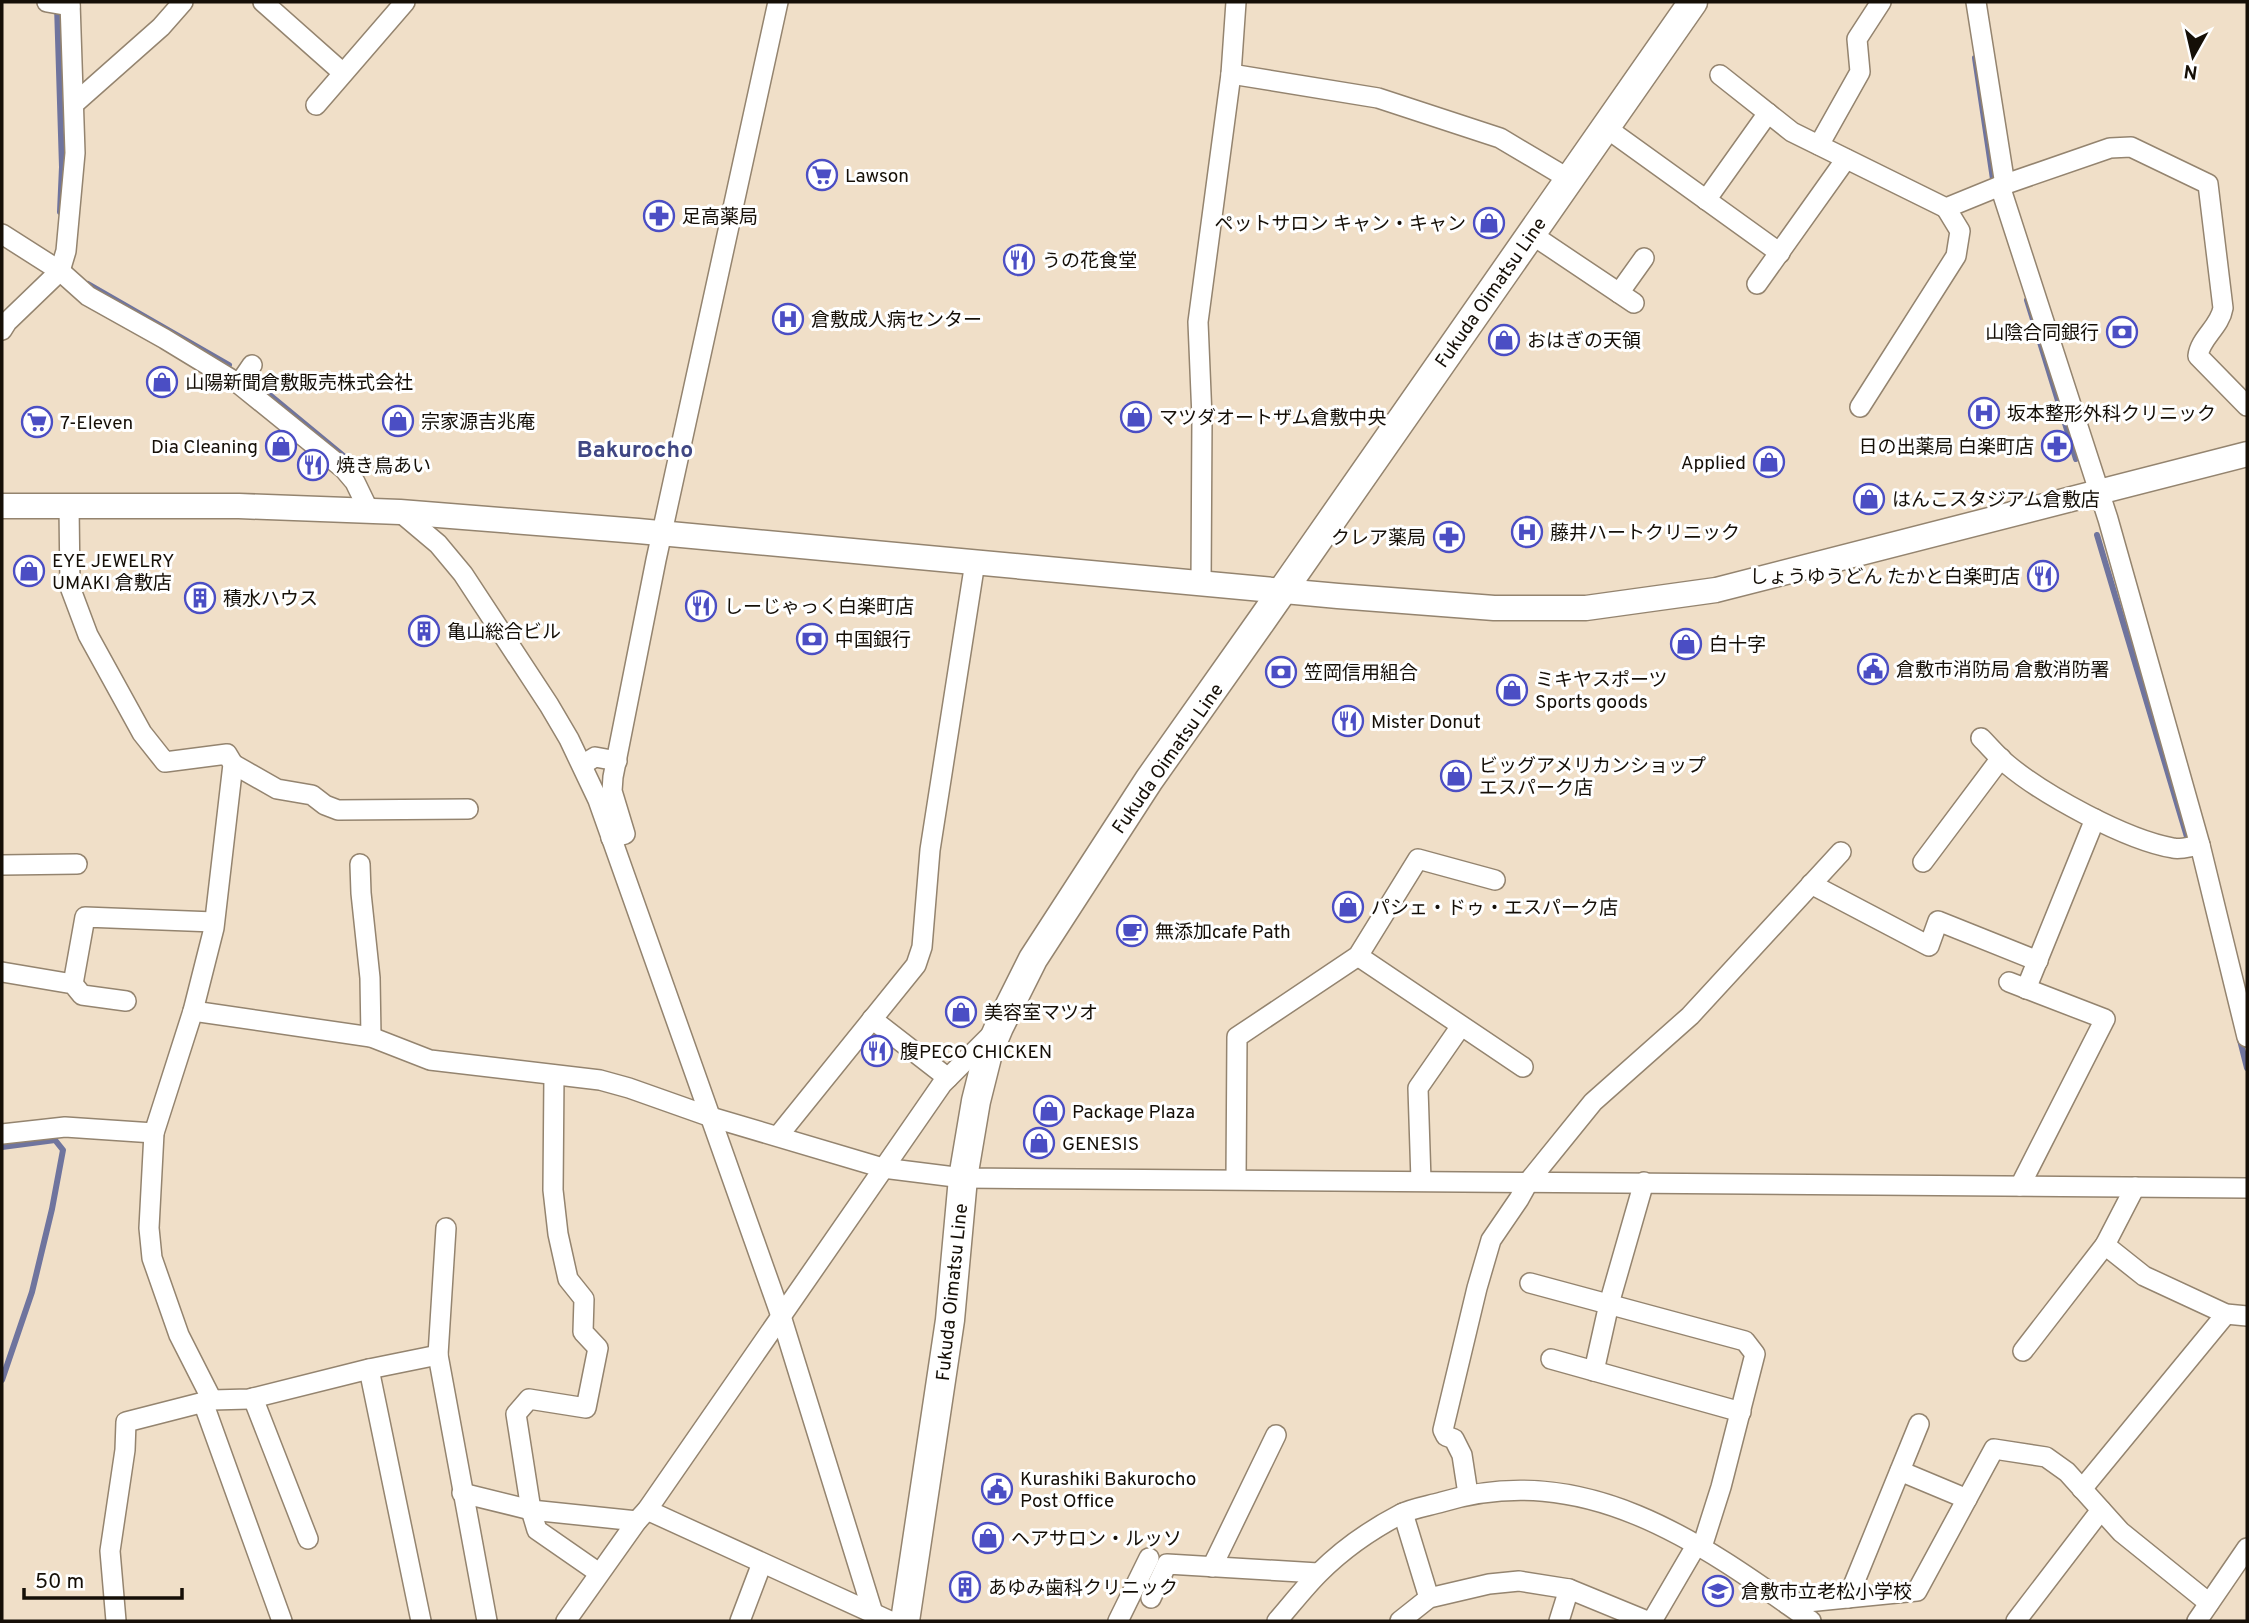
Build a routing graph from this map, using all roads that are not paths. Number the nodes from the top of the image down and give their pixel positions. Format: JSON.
{"nodes":[{"id":1,"x":183,"y":2,"type":"edge"},
{"id":2,"x":262,"y":2,"type":"edge"},
{"id":3,"x":405,"y":2,"type":"edge"},
{"id":4,"x":778,"y":2,"type":"edge"},
{"id":5,"x":1236,"y":2,"type":"edge"},
{"id":6,"x":1692,"y":2,"type":"edge"},
{"id":7,"x":1881,"y":2,"type":"edge"},
{"id":8,"x":1976,"y":2,"type":"edge"},
{"id":9,"x":60,"y":4,"type":"edge"},
{"id":10,"x":343,"y":73,"type":"junction"},
{"id":11,"x":1231,"y":74,"type":"junction"},
{"id":12,"x":1720,"y":75,"type":"dead end"},
{"id":13,"x":74,"y":104,"type":"junction"},
{"id":14,"x":316,"y":105,"type":"dead end"},
{"id":15,"x":1768,"y":113,"type":"junction"},
{"id":16,"x":1605,"y":127,"type":"junction"},
{"id":17,"x":1819,"y":145,"type":"junction"},
{"id":18,"x":1846,"y":159,"type":"junction"},
{"id":19,"x":1569,"y":179,"type":"junction"},
{"id":20,"x":1998,"y":187,"type":"junction"},
{"id":21,"x":1706,"y":200,"type":"junction"},
{"id":22,"x":1946,"y":208,"type":"junction"},
{"id":23,"x":2,"y":234,"type":"edge"},
{"id":24,"x":1531,"y":234,"type":"junction"},
{"id":25,"x":1780,"y":253,"type":"junction"},
{"id":26,"x":1644,"y":258,"type":"dead end"},
{"id":27,"x":60,"y":271,"type":"junction"},
{"id":28,"x":1758,"y":284,"type":"dead end"},
{"id":29,"x":2,"y":330,"type":"edge"},
{"id":30,"x":252,"y":365,"type":"dead end"},
{"id":31,"x":239,"y":384,"type":"junction"},
{"id":32,"x":2247,"y":406,"type":"edge"},
{"id":33,"x":1860,"y":407,"type":"dead end"},
{"id":34,"x":2247,"y":454,"type":"edge"},
{"id":35,"x":2100,"y":493,"type":"junction"},
{"id":36,"x":69,"y":505,"type":"junction"},
{"id":37,"x":2,"y":506,"type":"edge"},
{"id":38,"x":369,"y":511,"type":"junction"},
{"id":39,"x":400,"y":512,"type":"junction"},
{"id":40,"x":662,"y":534,"type":"junction"},
{"id":41,"x":975,"y":562,"type":"junction"},
{"id":42,"x":1201,"y":585,"type":"junction"},
{"id":43,"x":1282,"y":592,"type":"junction"},
{"id":44,"x":1981,"y":738,"type":"dead end"},
{"id":45,"x":2001,"y":758,"type":"junction"},
{"id":46,"x":617,"y":761,"type":"junction"},
{"id":47,"x":586,"y":762,"type":"junction"},
{"id":48,"x":233,"y":764,"type":"junction"},
{"id":49,"x":468,"y":809,"type":"dead end"},
{"id":50,"x":2095,"y":819,"type":"junction"},
{"id":51,"x":611,"y":838,"type":"junction"},
{"id":52,"x":2200,"y":845,"type":"junction"},
{"id":53,"x":1841,"y":852,"type":"dead end"},
{"id":54,"x":1923,"y":862,"type":"dead end"},
{"id":55,"x":77,"y":864,"type":"dead end"},
{"id":56,"x":360,"y":864,"type":"dead end"},
{"id":57,"x":2,"y":865,"type":"edge"},
{"id":58,"x":1495,"y":880,"type":"dead end"},
{"id":59,"x":1811,"y":884,"type":"junction"},
{"id":60,"x":214,"y":922,"type":"junction"},
{"id":61,"x":1358,"y":956,"type":"junction"},
{"id":62,"x":2038,"y":961,"type":"junction"},
{"id":63,"x":2,"y":972,"type":"edge"},
{"id":64,"x":73,"y":984,"type":"junction"},
{"id":65,"x":126,"y":1001,"type":"dead end"},
{"id":66,"x":193,"y":1011,"type":"junction"},
{"id":67,"x":873,"y":1019,"type":"junction"},
{"id":68,"x":1461,"y":1026,"type":"junction"},
{"id":69,"x":999,"y":1027,"type":"junction"},
{"id":70,"x":371,"y":1037,"type":"junction"},
{"id":71,"x":2247,"y":1037,"type":"edge"},
{"id":72,"x":1523,"y":1067,"type":"dead end"},
{"id":73,"x":554,"y":1075,"type":"junction"},
{"id":74,"x":948,"y":1078,"type":"junction"},
{"id":75,"x":711,"y":1117,"type":"junction"},
{"id":76,"x":154,"y":1133,"type":"junction"},
{"id":77,"x":2,"y":1134,"type":"edge"},
{"id":78,"x":778,"y":1136,"type":"junction"},
{"id":79,"x":883,"y":1168,"type":"junction"},
{"id":80,"x":963,"y":1178,"type":"junction"},
{"id":81,"x":1236,"y":1179,"type":"junction"},
{"id":82,"x":1421,"y":1181,"type":"junction"},
{"id":83,"x":1528,"y":1181,"type":"junction"},
{"id":84,"x":1644,"y":1182,"type":"junction"},
{"id":85,"x":2020,"y":1186,"type":"junction"},
{"id":86,"x":2135,"y":1187,"type":"junction"},
{"id":87,"x":2247,"y":1188,"type":"edge"},
{"id":88,"x":446,"y":1228,"type":"dead end"},
{"id":89,"x":2105,"y":1245,"type":"junction"},
{"id":90,"x":1530,"y":1283,"type":"dead end"},
{"id":91,"x":1609,"y":1304,"type":"junction"},
{"id":92,"x":2226,"y":1314,"type":"junction"},
{"id":93,"x":781,"y":1316,"type":"junction"},
{"id":94,"x":2247,"y":1316,"type":"edge"},
{"id":95,"x":2023,"y":1351,"type":"dead end"},
{"id":96,"x":438,"y":1355,"type":"junction"},
{"id":97,"x":1551,"y":1359,"type":"dead end"},
{"id":98,"x":369,"y":1369,"type":"junction"},
{"id":99,"x":1594,"y":1371,"type":"junction"},
{"id":100,"x":253,"y":1398,"type":"junction"},
{"id":101,"x":208,"y":1401,"type":"junction"},
{"id":102,"x":1741,"y":1412,"type":"junction"},
{"id":103,"x":1919,"y":1424,"type":"dead end"},
{"id":104,"x":1276,"y":1435,"type":"dead end"},
{"id":105,"x":1900,"y":1471,"type":"junction"},
{"id":106,"x":2082,"y":1489,"type":"junction"},
{"id":107,"x":462,"y":1493,"type":"junction"},
{"id":108,"x":1468,"y":1494,"type":"junction"},
{"id":109,"x":1967,"y":1499,"type":"junction"},
{"id":110,"x":531,"y":1510,"type":"junction"},
{"id":111,"x":2101,"y":1510,"type":"junction"},
{"id":112,"x":1403,"y":1513,"type":"junction"},
{"id":113,"x":642,"y":1516,"type":"junction"},
{"id":114,"x":308,"y":1539,"type":"dead end"},
{"id":115,"x":1699,"y":1546,"type":"junction"},
{"id":116,"x":2247,"y":1548,"type":"edge"},
{"id":117,"x":1149,"y":1558,"type":"dead end"},
{"id":118,"x":762,"y":1563,"type":"junction"},
{"id":119,"x":1212,"y":1567,"type":"junction"},
{"id":120,"x":599,"y":1573,"type":"junction"},
{"id":121,"x":1318,"y":1573,"type":"junction"},
{"id":122,"x":1569,"y":1589,"type":"junction"},
{"id":123,"x":1151,"y":1598,"type":"dead end"},
{"id":124,"x":1429,"y":1598,"type":"junction"},
{"id":125,"x":1848,"y":1598,"type":"junction"},
{"id":126,"x":2209,"y":1603,"type":"junction"},
{"id":127,"x":1787,"y":1604,"type":"junction"},
{"id":128,"x":880,"y":1618,"type":"edge"},
{"id":129,"x":116,"y":1621,"type":"edge"},
{"id":130,"x":282,"y":1621,"type":"edge"},
{"id":131,"x":421,"y":1621,"type":"edge"},
{"id":132,"x":486,"y":1621,"type":"edge"},
{"id":133,"x":566,"y":1621,"type":"edge"},
{"id":134,"x":740,"y":1621,"type":"edge"},
{"id":135,"x":905,"y":1621,"type":"edge"},
{"id":136,"x":1118,"y":1621,"type":"edge"},
{"id":137,"x":1277,"y":1621,"type":"edge"},
{"id":138,"x":1400,"y":1621,"type":"edge"},
{"id":139,"x":1559,"y":1621,"type":"edge"},
{"id":140,"x":1647,"y":1621,"type":"edge"},
{"id":141,"x":1652,"y":1621,"type":"edge"},
{"id":142,"x":1811,"y":1621,"type":"edge"},
{"id":143,"x":2016,"y":1621,"type":"edge"},
{"id":144,"x":2197,"y":1621,"type":"edge"}],
"edges":[{"from":1,"to":13,"type":"street"},
{"from":2,"to":10,"type":"street"},
{"from":3,"to":10,"type":"street"},
{"from":4,"to":40,"type":"street"},
{"from":5,"to":11,"type":"street"},
{"from":6,"to":16,"type":"main road","name":"Fukuda Oimatsu Line"},
{"from":7,"to":17,"type":"street"},
{"from":8,"to":20,"type":"street"},
{"from":9,"to":13,"type":"street"},
{"from":10,"to":14,"type":"street"},
{"from":11,"to":19,"type":"street"},
{"from":11,"to":42,"type":"street"},
{"from":12,"to":15,"type":"street"},
{"from":13,"to":27,"type":"street"},
{"from":15,"to":17,"type":"street"},
{"from":15,"to":21,"type":"street"},
{"from":16,"to":19,"type":"main road","name":"Fukuda Oimatsu Line"},
{"from":16,"to":21,"type":"street"},
{"from":17,"to":18,"type":"street"},
{"from":18,"to":22,"type":"street"},
{"from":18,"to":25,"type":"street"},
{"from":19,"to":24,"type":"main road","name":"Fukuda Oimatsu Line"},
{"from":20,"to":22,"type":"street"},
{"from":20,"to":32,"type":"street"},
{"from":20,"to":35,"type":"street"},
{"from":21,"to":25,"type":"street"},
{"from":22,"to":33,"type":"street"},
{"from":23,"to":27,"type":"street"},
{"from":24,"to":26,"type":"street"},
{"from":24,"to":43,"type":"main road","name":"Fukuda Oimatsu Line"},
{"from":25,"to":28,"type":"street"},
{"from":27,"to":29,"type":"street"},
{"from":27,"to":31,"type":"street"},
{"from":30,"to":31,"type":"street"},
{"from":31,"to":38,"type":"street"},
{"from":34,"to":35,"type":"street"},
{"from":35,"to":43,"type":"street"},
{"from":35,"to":52,"type":"street"},
{"from":36,"to":37,"type":"street"},
{"from":36,"to":38,"type":"street"},
{"from":36,"to":48,"type":"street"},
{"from":38,"to":39,"type":"street"},
{"from":39,"to":40,"type":"street"},
{"from":39,"to":47,"type":"street"},
{"from":40,"to":41,"type":"street"},
{"from":40,"to":46,"type":"street"},
{"from":41,"to":42,"type":"street"},
{"from":41,"to":67,"type":"street"},
{"from":42,"to":43,"type":"street"},
{"from":43,"to":69,"type":"main road","name":"Fukuda Oimatsu Line"},
{"from":44,"to":45,"type":"street"},
{"from":45,"to":50,"type":"street"},
{"from":45,"to":54,"type":"street"},
{"from":46,"to":47,"type":"street"},
{"from":46,"to":51,"type":"street"},
{"from":47,"to":51,"type":"street"},
{"from":48,"to":49,"type":"street"},
{"from":48,"to":60,"type":"street"},
{"from":50,"to":52,"type":"street"},
{"from":50,"to":62,"type":"street"},
{"from":51,"to":75,"type":"street"},
{"from":52,"to":71,"type":"street"},
{"from":53,"to":59,"type":"street"},
{"from":55,"to":57,"type":"street"},
{"from":56,"to":70,"type":"street"},
{"from":58,"to":61,"type":"street"},
{"from":59,"to":62,"type":"street"},
{"from":59,"to":83,"type":"street"},
{"from":60,"to":64,"type":"street"},
{"from":60,"to":66,"type":"street"},
{"from":61,"to":68,"type":"street"},
{"from":61,"to":81,"type":"street"},
{"from":62,"to":85,"type":"street"},
{"from":63,"to":64,"type":"street"},
{"from":64,"to":65,"type":"street"},
{"from":66,"to":70,"type":"street"},
{"from":66,"to":76,"type":"street"},
{"from":67,"to":74,"type":"street"},
{"from":67,"to":78,"type":"street"},
{"from":68,"to":72,"type":"street"},
{"from":68,"to":82,"type":"street"},
{"from":69,"to":74,"type":"street"},
{"from":69,"to":80,"type":"main road","name":"Fukuda Oimatsu Line"},
{"from":70,"to":73,"type":"street"},
{"from":73,"to":75,"type":"street"},
{"from":73,"to":110,"type":"street"},
{"from":74,"to":79,"type":"street"},
{"from":75,"to":78,"type":"street"},
{"from":75,"to":93,"type":"street"},
{"from":76,"to":77,"type":"street"},
{"from":76,"to":101,"type":"street"},
{"from":78,"to":79,"type":"street"},
{"from":79,"to":80,"type":"street"},
{"from":79,"to":93,"type":"street"},
{"from":80,"to":81,"type":"street"},
{"from":80,"to":135,"type":"main road","name":"Fukuda Oimatsu Line"},
{"from":81,"to":82,"type":"street"},
{"from":82,"to":83,"type":"street"},
{"from":83,"to":84,"type":"street"},
{"from":83,"to":108,"type":"street"},
{"from":84,"to":85,"type":"street"},
{"from":84,"to":91,"type":"street"},
{"from":85,"to":86,"type":"street"},
{"from":86,"to":87,"type":"street"},
{"from":86,"to":89,"type":"street"},
{"from":88,"to":96,"type":"street"},
{"from":89,"to":92,"type":"street"},
{"from":89,"to":95,"type":"street"},
{"from":90,"to":91,"type":"street"},
{"from":91,"to":99,"type":"street"},
{"from":91,"to":102,"type":"street"},
{"from":92,"to":94,"type":"street"},
{"from":92,"to":106,"type":"street"},
{"from":93,"to":113,"type":"street"},
{"from":93,"to":128,"type":"street"},
{"from":96,"to":98,"type":"street"},
{"from":96,"to":107,"type":"street"},
{"from":97,"to":99,"type":"street"},
{"from":98,"to":100,"type":"street"},
{"from":98,"to":131,"type":"street"},
{"from":99,"to":102,"type":"street"},
{"from":100,"to":101,"type":"street"},
{"from":100,"to":114,"type":"street"},
{"from":101,"to":129,"type":"street"},
{"from":101,"to":130,"type":"street"},
{"from":102,"to":115,"type":"street"},
{"from":103,"to":105,"type":"street"},
{"from":104,"to":119,"type":"street"},
{"from":105,"to":109,"type":"street"},
{"from":105,"to":125,"type":"street"},
{"from":106,"to":109,"type":"street"},
{"from":106,"to":111,"type":"street"},
{"from":107,"to":110,"type":"street"},
{"from":107,"to":132,"type":"street"},
{"from":108,"to":112,"type":"street"},
{"from":108,"to":115,"type":"street"},
{"from":109,"to":125,"type":"street"},
{"from":110,"to":113,"type":"street"},
{"from":110,"to":120,"type":"street"},
{"from":111,"to":126,"type":"street"},
{"from":111,"to":143,"type":"street"},
{"from":112,"to":121,"type":"street"},
{"from":112,"to":124,"type":"street"},
{"from":113,"to":118,"type":"street"},
{"from":113,"to":120,"type":"street"},
{"from":115,"to":127,"type":"street"},
{"from":115,"to":141,"type":"street"},
{"from":116,"to":126,"type":"street"},
{"from":117,"to":136,"type":"street"},
{"from":118,"to":128,"type":"street"},
{"from":118,"to":134,"type":"street"},
{"from":119,"to":121,"type":"street"},
{"from":119,"to":123,"type":"street"},
{"from":120,"to":133,"type":"street"},
{"from":121,"to":137,"type":"street"},
{"from":122,"to":124,"type":"street"},
{"from":122,"to":139,"type":"street"},
{"from":122,"to":140,"type":"street"},
{"from":124,"to":138,"type":"street"},
{"from":125,"to":127,"type":"street"},
{"from":126,"to":144,"type":"street"},
{"from":127,"to":142,"type":"street"}]}
